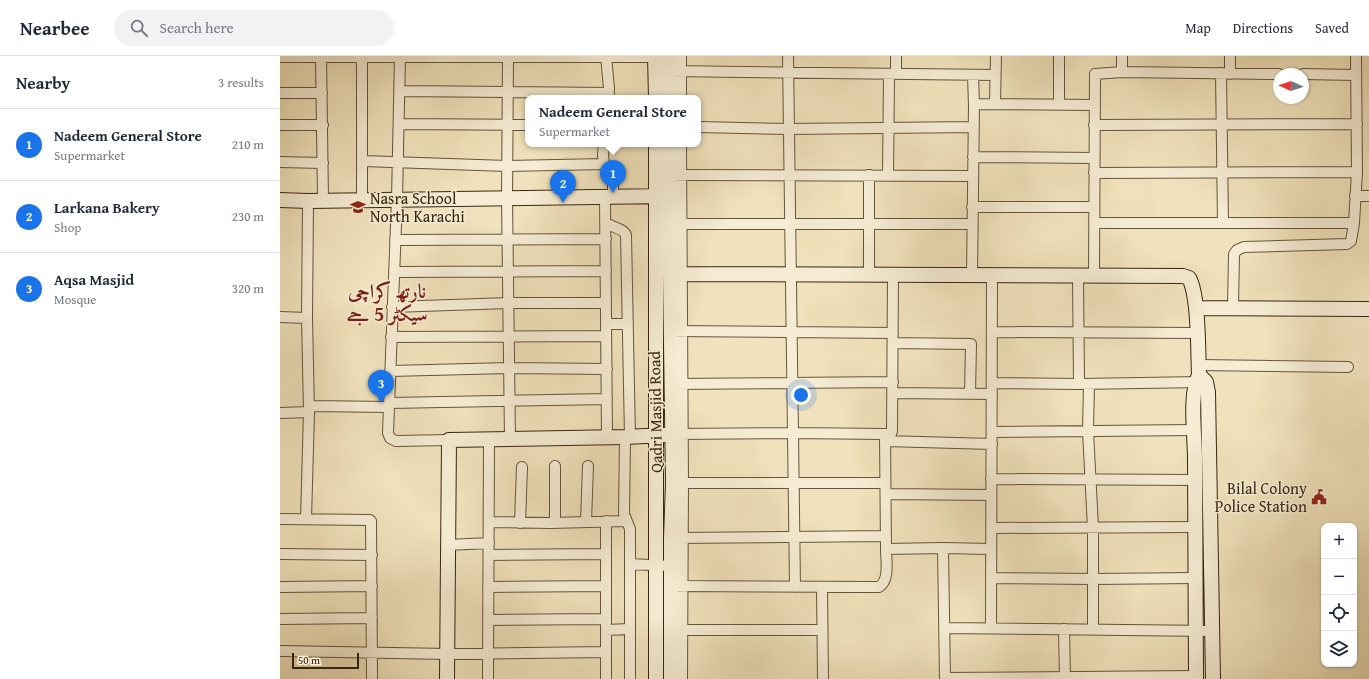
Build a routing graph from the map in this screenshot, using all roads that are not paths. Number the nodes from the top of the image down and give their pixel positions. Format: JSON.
{"nodes":[{"id":1,"x":280,"y":56,"type":"edge"},
{"id":2,"x":322,"y":56,"type":"edge"},
{"id":3,"x":362,"y":56,"type":"edge"},
{"id":4,"x":400,"y":56,"type":"edge"},
{"id":5,"x":508,"y":56,"type":"edge"},
{"id":6,"x":606,"y":56,"type":"edge"},
{"id":7,"x":666,"y":56,"type":"edge"},
{"id":8,"x":788,"y":56,"type":"edge"},
{"id":9,"x":896,"y":56,"type":"edge"},
{"id":10,"x":996,"y":56,"type":"edge"},
{"id":11,"x":1060,"y":56,"type":"edge"},
{"id":12,"x":1122,"y":56,"type":"edge"},
{"id":13,"x":1230,"y":56,"type":"edge"},
{"id":14,"x":1356,"y":56,"type":"edge"},
{"id":15,"x":675,"y":71,"type":"junction"},
{"id":16,"x":1122,"y":72,"type":"junction"},
{"id":17,"x":788,"y":73,"type":"junction"},
{"id":18,"x":892,"y":74,"type":"junction"},
{"id":19,"x":1225,"y":74,"type":"junction"},
{"id":20,"x":1273,"y":74,"type":"edge"},
{"id":21,"x":1309,"y":74,"type":"edge"},
{"id":22,"x":973,"y":75,"type":"junction"},
{"id":23,"x":1356,"y":75,"type":"junction"},
{"id":24,"x":996,"y":76,"type":"junction"},
{"id":25,"x":400,"y":91,"type":"junction"},
{"id":26,"x":508,"y":92,"type":"junction"},
{"id":27,"x":280,"y":93,"type":"edge"},
{"id":28,"x":322,"y":93,"type":"junction"},
{"id":29,"x":583,"y":95,"type":"edge"},
{"id":30,"x":608,"y":95,"type":"edge"},
{"id":31,"x":657,"y":95,"type":"edge"},
{"id":32,"x":670,"y":95,"type":"edge"},
{"id":33,"x":680,"y":95,"type":"edge"},
{"id":34,"x":995,"y":104,"type":"junction"},
{"id":35,"x":1059,"y":104,"type":"junction"},
{"id":36,"x":1095,"y":105,"type":"junction"},
{"id":37,"x":974,"y":106,"type":"junction"},
{"id":38,"x":399,"y":124,"type":"junction"},
{"id":39,"x":1222,"y":124,"type":"junction"},
{"id":40,"x":1356,"y":124,"type":"junction"},
{"id":41,"x":280,"y":125,"type":"edge"},
{"id":42,"x":323,"y":125,"type":"junction"},
{"id":43,"x":507,"y":125,"type":"junction"},
{"id":44,"x":525,"y":125,"type":"edge"},
{"id":45,"x":1094,"y":125,"type":"junction"},
{"id":46,"x":701,"y":127,"type":"edge"},
{"id":47,"x":973,"y":127,"type":"junction"},
{"id":48,"x":889,"y":128,"type":"junction"},
{"id":49,"x":789,"y":129,"type":"junction"},
{"id":50,"x":604,"y":147,"type":"edge"},
{"id":51,"x":656,"y":147,"type":"edge"},
{"id":52,"x":670,"y":147,"type":"edge"},
{"id":53,"x":680,"y":147,"type":"edge"},
{"id":54,"x":973,"y":156,"type":"junction"},
{"id":55,"x":1094,"y":158,"type":"junction"},
{"id":56,"x":363,"y":161,"type":"junction"},
{"id":57,"x":280,"y":162,"type":"edge"},
{"id":58,"x":323,"y":163,"type":"junction"},
{"id":59,"x":398,"y":163,"type":"junction"},
{"id":60,"x":604,"y":164,"type":"junction"},
{"id":61,"x":507,"y":166,"type":"junction"},
{"id":62,"x":1356,"y":172,"type":"junction"},
{"id":63,"x":1094,"y":173,"type":"junction"},
{"id":64,"x":1222,"y":173,"type":"junction"},
{"id":65,"x":675,"y":175,"type":"junction"},
{"id":66,"x":789,"y":175,"type":"junction"},
{"id":67,"x":869,"y":176,"type":"junction"},
{"id":68,"x":888,"y":176,"type":"junction"},
{"id":69,"x":973,"y":176,"type":"junction"},
{"id":70,"x":663,"y":196,"type":"junction"},
{"id":71,"x":1355,"y":196,"type":"junction"},
{"id":72,"x":1369,"y":196,"type":"edge"},
{"id":73,"x":609,"y":197,"type":"junction"},
{"id":74,"x":507,"y":198,"type":"junction"},
{"id":75,"x":397,"y":199,"type":"junction"},
{"id":76,"x":280,"y":200,"type":"edge"},
{"id":77,"x":323,"y":200,"type":"junction"},
{"id":78,"x":362,"y":200,"type":"junction"},
{"id":79,"x":308,"y":201,"type":"junction"},
{"id":80,"x":972,"y":207,"type":"junction"},
{"id":81,"x":1094,"y":207,"type":"junction"},
{"id":82,"x":1354,"y":222,"type":"junction"},
{"id":83,"x":606,"y":223,"type":"junction"},
{"id":84,"x":1094,"y":223,"type":"junction"},
{"id":85,"x":1223,"y":223,"type":"junction"},
{"id":86,"x":676,"y":224,"type":"junction"},
{"id":87,"x":790,"y":224,"type":"junction"},
{"id":88,"x":870,"y":224,"type":"junction"},
{"id":89,"x":972,"y":224,"type":"junction"},
{"id":90,"x":508,"y":239,"type":"junction"},
{"id":91,"x":606,"y":239,"type":"junction"},
{"id":92,"x":395,"y":240,"type":"junction"},
{"id":93,"x":606,"y":271,"type":"junction"},
{"id":94,"x":394,"y":272,"type":"junction"},
{"id":95,"x":508,"y":272,"type":"junction"},
{"id":96,"x":676,"y":274,"type":"junction"},
{"id":97,"x":790,"y":275,"type":"junction"},
{"id":98,"x":869,"y":275,"type":"junction"},
{"id":99,"x":893,"y":275,"type":"junction"},
{"id":100,"x":972,"y":276,"type":"junction"},
{"id":101,"x":992,"y":276,"type":"junction"},
{"id":102,"x":1078,"y":276,"type":"junction"},
{"id":103,"x":1094,"y":276,"type":"junction"},
{"id":104,"x":509,"y":303,"type":"junction"},
{"id":105,"x":606,"y":303,"type":"junction"},
{"id":106,"x":392,"y":307,"type":"junction"},
{"id":107,"x":1196,"y":308,"type":"junction"},
{"id":108,"x":1233,"y":308,"type":"junction"},
{"id":109,"x":1369,"y":309,"type":"edge"},
{"id":110,"x":280,"y":317,"type":"edge"},
{"id":111,"x":307,"y":318,"type":"junction"},
{"id":112,"x":606,"y":324,"type":"junction"},
{"id":113,"x":628,"y":324,"type":"junction"},
{"id":114,"x":676,"y":331,"type":"junction"},
{"id":115,"x":791,"y":332,"type":"junction"},
{"id":116,"x":992,"y":332,"type":"junction"},
{"id":117,"x":1079,"y":333,"type":"junction"},
{"id":118,"x":1198,"y":333,"type":"junction"},
{"id":119,"x":509,"y":336,"type":"junction"},
{"id":120,"x":606,"y":336,"type":"junction"},
{"id":121,"x":391,"y":337,"type":"junction"},
{"id":122,"x":893,"y":338,"type":"junction"},
{"id":123,"x":1348,"y":367,"type":"dead end"},
{"id":124,"x":509,"y":368,"type":"junction"},
{"id":125,"x":607,"y":369,"type":"junction"},
{"id":126,"x":390,"y":371,"type":"junction"},
{"id":127,"x":1200,"y":376,"type":"junction"},
{"id":128,"x":893,"y":382,"type":"junction"},
{"id":129,"x":792,"y":383,"type":"junction"},
{"id":130,"x":677,"y":384,"type":"junction"},
{"id":131,"x":1084,"y":384,"type":"junction"},
{"id":132,"x":992,"y":389,"type":"junction"},
{"id":133,"x":893,"y":393,"type":"junction"},
{"id":134,"x":970,"y":394,"type":"junction"},
{"id":135,"x":607,"y":399,"type":"junction"},
{"id":136,"x":510,"y":401,"type":"junction"},
{"id":137,"x":389,"y":405,"type":"junction"},
{"id":138,"x":309,"y":409,"type":"junction"},
{"id":139,"x":280,"y":413,"type":"edge"},
{"id":140,"x":1194,"y":430,"type":"junction"},
{"id":141,"x":1088,"y":431,"type":"junction"},
{"id":142,"x":992,"y":432,"type":"junction"},
{"id":143,"x":793,"y":433,"type":"junction"},
{"id":144,"x":677,"y":434,"type":"junction"},
{"id":145,"x":656,"y":435,"type":"junction"},
{"id":146,"x":607,"y":437,"type":"junction"},
{"id":147,"x":628,"y":437,"type":"junction"},
{"id":148,"x":885,"y":438,"type":"junction"},
{"id":149,"x":489,"y":439,"type":"junction"},
{"id":150,"x":510,"y":439,"type":"junction"},
{"id":151,"x":449,"y":440,"type":"junction"},
{"id":152,"x":992,"y":444,"type":"junction"},
{"id":153,"x":555,"y":466,"type":"dead end"},
{"id":154,"x":588,"y":466,"type":"dead end"},
{"id":155,"x":522,"y":467,"type":"dead end"},
{"id":156,"x":991,"y":479,"type":"junction"},
{"id":157,"x":1091,"y":480,"type":"junction"},
{"id":158,"x":1195,"y":480,"type":"junction"},
{"id":159,"x":678,"y":483,"type":"junction"},
{"id":160,"x":794,"y":483,"type":"junction"},
{"id":161,"x":886,"y":483,"type":"junction"},
{"id":162,"x":886,"y":494,"type":"junction"},
{"id":163,"x":991,"y":495,"type":"junction"},
{"id":164,"x":280,"y":519,"type":"edge"},
{"id":165,"x":306,"y":519,"type":"junction"},
{"id":166,"x":626,"y":520,"type":"junction"},
{"id":167,"x":606,"y":521,"type":"junction"},
{"id":168,"x":489,"y":522,"type":"junction"},
{"id":169,"x":586,"y":522,"type":"junction"},
{"id":170,"x":520,"y":523,"type":"junction"},
{"id":171,"x":555,"y":523,"type":"junction"},
{"id":172,"x":991,"y":528,"type":"junction"},
{"id":173,"x":1093,"y":528,"type":"junction"},
{"id":174,"x":1195,"y":528,"type":"junction"},
{"id":175,"x":886,"y":536,"type":"junction"},
{"id":176,"x":794,"y":537,"type":"junction"},
{"id":177,"x":676,"y":538,"type":"junction"},
{"id":178,"x":489,"y":543,"type":"junction"},
{"id":179,"x":448,"y":545,"type":"junction"},
{"id":180,"x":943,"y":548,"type":"junction"},
{"id":181,"x":886,"y":549,"type":"junction"},
{"id":182,"x":991,"y":549,"type":"junction"},
{"id":183,"x":280,"y":554,"type":"edge"},
{"id":184,"x":606,"y":554,"type":"junction"},
{"id":185,"x":372,"y":555,"type":"junction"},
{"id":186,"x":489,"y":555,"type":"junction"},
{"id":187,"x":630,"y":564,"type":"junction"},
{"id":188,"x":656,"y":565,"type":"junction"},
{"id":189,"x":671,"y":566,"type":"junction"},
{"id":190,"x":991,"y":578,"type":"junction"},
{"id":191,"x":1196,"y":578,"type":"junction"},
{"id":192,"x":1093,"y":579,"type":"junction"},
{"id":193,"x":372,"y":586,"type":"junction"},
{"id":194,"x":606,"y":586,"type":"junction"},
{"id":195,"x":676,"y":586,"type":"junction"},
{"id":196,"x":280,"y":587,"type":"edge"},
{"id":197,"x":488,"y":587,"type":"junction"},
{"id":198,"x":795,"y":587,"type":"junction"},
{"id":199,"x":822,"y":587,"type":"junction"},
{"id":200,"x":372,"y":618,"type":"junction"},
{"id":201,"x":280,"y":619,"type":"edge"},
{"id":202,"x":606,"y":619,"type":"junction"},
{"id":203,"x":488,"y":620,"type":"junction"},
{"id":204,"x":944,"y":628,"type":"junction"},
{"id":205,"x":991,"y":628,"type":"junction"},
{"id":206,"x":1064,"y":629,"type":"junction"},
{"id":207,"x":606,"y":630,"type":"junction"},
{"id":208,"x":630,"y":630,"type":"junction"},
{"id":209,"x":676,"y":630,"type":"junction"},
{"id":210,"x":822,"y":630,"type":"junction"},
{"id":211,"x":1092,"y":630,"type":"junction"},
{"id":212,"x":1196,"y":631,"type":"junction"},
{"id":213,"x":1212,"y":631,"type":"junction"},
{"id":214,"x":280,"y":652,"type":"edge"},
{"id":215,"x":372,"y":652,"type":"junction"},
{"id":216,"x":606,"y":652,"type":"junction"},
{"id":217,"x":488,"y":653,"type":"junction"},
{"id":218,"x":448,"y":654,"type":"junction"},
{"id":219,"x":945,"y":678,"type":"edge"},
{"id":220,"x":1065,"y":678,"type":"edge"},
{"id":221,"x":1196,"y":678,"type":"edge"},
{"id":222,"x":372,"y":679,"type":"edge"},
{"id":223,"x":448,"y":679,"type":"edge"},
{"id":224,"x":488,"y":679,"type":"edge"},
{"id":225,"x":606,"y":679,"type":"edge"},
{"id":226,"x":630,"y":679,"type":"edge"},
{"id":227,"x":656,"y":679,"type":"edge"},
{"id":228,"x":671,"y":679,"type":"edge"},
{"id":229,"x":682,"y":679,"type":"edge"},
{"id":230,"x":823,"y":679,"type":"edge"},
{"id":231,"x":1212,"y":679,"type":"edge"}],
"edges":[{"from":1,"to":2,"type":"street"},
{"from":2,"to":3,"type":"street"},
{"from":2,"to":28,"type":"street"},
{"from":3,"to":4,"type":"street"},
{"from":3,"to":56,"type":"street"},
{"from":4,"to":5,"type":"street"},
{"from":4,"to":25,"type":"street"},
{"from":5,"to":6,"type":"street"},
{"from":5,"to":26,"type":"street"},
{"from":6,"to":7,"type":"street"},
{"from":6,"to":30,"type":"street"},
{"from":7,"to":15,"type":"street"},
{"from":7,"to":31,"type":"street"},
{"from":8,"to":17,"type":"street"},
{"from":9,"to":18,"type":"street"},
{"from":10,"to":24,"type":"street"},
{"from":11,"to":35,"type":"street"},
{"from":12,"to":16,"type":"street"},
{"from":13,"to":19,"type":"street"},
{"from":14,"to":23,"type":"street"},
{"from":15,"to":17,"type":"street"},
{"from":15,"to":32,"type":"street"},
{"from":15,"to":33,"type":"street"},
{"from":16,"to":19,"type":"street"},
{"from":16,"to":36,"type":"street"},
{"from":17,"to":18,"type":"street"},
{"from":17,"to":49,"type":"street"},
{"from":18,"to":22,"type":"street"},
{"from":18,"to":48,"type":"street"},
{"from":19,"to":20,"type":"street"},
{"from":19,"to":39,"type":"street"},
{"from":21,"to":23,"type":"street"},
{"from":22,"to":24,"type":"street"},
{"from":22,"to":37,"type":"street"},
{"from":23,"to":40,"type":"street"},
{"from":24,"to":34,"type":"street"},
{"from":25,"to":26,"type":"street"},
{"from":25,"to":38,"type":"street"},
{"from":26,"to":29,"type":"street"},
{"from":26,"to":43,"type":"street"},
{"from":27,"to":28,"type":"street"},
{"from":28,"to":42,"type":"street"},
{"from":34,"to":35,"type":"street"},
{"from":34,"to":37,"type":"street"},
{"from":35,"to":36,"type":"street"},
{"from":36,"to":45,"type":"street"},
{"from":37,"to":47,"type":"street"},
{"from":38,"to":43,"type":"street"},
{"from":38,"to":59,"type":"street"},
{"from":39,"to":40,"type":"street"},
{"from":39,"to":45,"type":"street"},
{"from":39,"to":64,"type":"street"},
{"from":40,"to":62,"type":"street"},
{"from":41,"to":42,"type":"street"},
{"from":42,"to":58,"type":"street"},
{"from":43,"to":44,"type":"street"},
{"from":43,"to":61,"type":"street"},
{"from":45,"to":55,"type":"street"},
{"from":46,"to":49,"type":"street"},
{"from":47,"to":48,"type":"street"},
{"from":47,"to":54,"type":"street"},
{"from":48,"to":49,"type":"street"},
{"from":48,"to":68,"type":"street"},
{"from":49,"to":66,"type":"street"},
{"from":50,"to":60,"type":"street"},
{"from":51,"to":70,"type":"street","name":"Qadri Masjid Road"},
{"from":52,"to":65,"type":"street","name":"Qadri Masjid Road"},
{"from":53,"to":65,"type":"street"},
{"from":54,"to":55,"type":"street"},
{"from":54,"to":69,"type":"street"},
{"from":55,"to":63,"type":"street"},
{"from":56,"to":59,"type":"street"},
{"from":56,"to":78,"type":"street"},
{"from":57,"to":58,"type":"street"},
{"from":58,"to":77,"type":"street"},
{"from":59,"to":61,"type":"street"},
{"from":59,"to":75,"type":"street"},
{"from":60,"to":61,"type":"street"},
{"from":60,"to":73,"type":"street"},
{"from":61,"to":74,"type":"street"},
{"from":62,"to":64,"type":"street"},
{"from":62,"to":71,"type":"street"},
{"from":63,"to":64,"type":"street"},
{"from":63,"to":81,"type":"street"},
{"from":64,"to":85,"type":"street"},
{"from":65,"to":66,"type":"street"},
{"from":65,"to":70,"type":"street","name":"Qadri Masjid Road"},
{"from":65,"to":86,"type":"street"},
{"from":66,"to":67,"type":"street"},
{"from":66,"to":87,"type":"street"},
{"from":67,"to":68,"type":"street"},
{"from":67,"to":88,"type":"street"},
{"from":68,"to":69,"type":"street"},
{"from":69,"to":80,"type":"street"},
{"from":70,"to":73,"type":"street"},
{"from":70,"to":86,"type":"street","name":"Qadri Masjid Road"},
{"from":70,"to":145,"type":"street","name":"Qadri Masjid Road"},
{"from":71,"to":72,"type":"street"},
{"from":71,"to":82,"type":"street"},
{"from":73,"to":74,"type":"street"},
{"from":73,"to":83,"type":"street"},
{"from":74,"to":75,"type":"street"},
{"from":74,"to":90,"type":"street"},
{"from":75,"to":78,"type":"street"},
{"from":75,"to":92,"type":"street"},
{"from":76,"to":79,"type":"street"},
{"from":77,"to":78,"type":"street"},
{"from":77,"to":79,"type":"street"},
{"from":79,"to":111,"type":"street"},
{"from":80,"to":81,"type":"street"},
{"from":80,"to":89,"type":"street"},
{"from":81,"to":84,"type":"street"},
{"from":82,"to":85,"type":"street"},
{"from":82,"to":108,"type":"street"},
{"from":83,"to":91,"type":"street"},
{"from":83,"to":113,"type":"street"},
{"from":84,"to":85,"type":"street"},
{"from":84,"to":103,"type":"street"},
{"from":86,"to":87,"type":"street"},
{"from":86,"to":96,"type":"street","name":"Qadri Masjid Road"},
{"from":87,"to":88,"type":"street"},
{"from":87,"to":97,"type":"street"},
{"from":88,"to":89,"type":"street"},
{"from":88,"to":98,"type":"street"},
{"from":89,"to":100,"type":"street"},
{"from":90,"to":91,"type":"street"},
{"from":90,"to":92,"type":"street"},
{"from":90,"to":95,"type":"street"},
{"from":91,"to":93,"type":"street"},
{"from":92,"to":94,"type":"street"},
{"from":93,"to":95,"type":"street"},
{"from":93,"to":105,"type":"street"},
{"from":94,"to":95,"type":"street"},
{"from":94,"to":106,"type":"street"},
{"from":95,"to":104,"type":"street"},
{"from":96,"to":97,"type":"street"},
{"from":96,"to":114,"type":"street","name":"Qadri Masjid Road"},
{"from":97,"to":98,"type":"street"},
{"from":97,"to":115,"type":"street"},
{"from":98,"to":99,"type":"street"},
{"from":99,"to":100,"type":"street"},
{"from":99,"to":122,"type":"street"},
{"from":100,"to":101,"type":"street"},
{"from":101,"to":102,"type":"street"},
{"from":101,"to":116,"type":"street"},
{"from":102,"to":103,"type":"street"},
{"from":102,"to":117,"type":"street"},
{"from":103,"to":107,"type":"street"},
{"from":104,"to":105,"type":"street"},
{"from":104,"to":106,"type":"street"},
{"from":104,"to":119,"type":"street"},
{"from":105,"to":112,"type":"street"},
{"from":106,"to":121,"type":"street"},
{"from":107,"to":108,"type":"street"},
{"from":107,"to":118,"type":"street"},
{"from":108,"to":109,"type":"street"},
{"from":110,"to":111,"type":"street"},
{"from":111,"to":138,"type":"street"},
{"from":112,"to":113,"type":"street"},
{"from":112,"to":120,"type":"street"},
{"from":113,"to":147,"type":"street"},
{"from":114,"to":115,"type":"street"},
{"from":114,"to":130,"type":"street","name":"Qadri Masjid Road"},
{"from":115,"to":122,"type":"street"},
{"from":115,"to":129,"type":"street"},
{"from":116,"to":117,"type":"street"},
{"from":116,"to":132,"type":"street"},
{"from":117,"to":118,"type":"street"},
{"from":117,"to":131,"type":"street"},
{"from":118,"to":127,"type":"street"},
{"from":119,"to":120,"type":"street"},
{"from":119,"to":121,"type":"street"},
{"from":119,"to":124,"type":"street"},
{"from":120,"to":125,"type":"street"},
{"from":121,"to":126,"type":"street"},
{"from":122,"to":128,"type":"street"},
{"from":122,"to":134,"type":"street"},
{"from":123,"to":127,"type":"street"},
{"from":124,"to":125,"type":"street"},
{"from":124,"to":126,"type":"street"},
{"from":124,"to":136,"type":"street"},
{"from":125,"to":135,"type":"street"},
{"from":126,"to":137,"type":"street"},
{"from":127,"to":131,"type":"street"},
{"from":127,"to":140,"type":"street"},
{"from":127,"to":213,"type":"street"},
{"from":128,"to":129,"type":"street"},
{"from":128,"to":133,"type":"street"},
{"from":129,"to":130,"type":"street"},
{"from":129,"to":143,"type":"street"},
{"from":130,"to":144,"type":"street","name":"Qadri Masjid Road"},
{"from":131,"to":132,"type":"street"},
{"from":131,"to":141,"type":"street"},
{"from":132,"to":134,"type":"street"},
{"from":132,"to":142,"type":"street"},
{"from":133,"to":134,"type":"street"},
{"from":133,"to":148,"type":"street"},
{"from":135,"to":136,"type":"street"},
{"from":135,"to":146,"type":"street"},
{"from":136,"to":137,"type":"street"},
{"from":136,"to":150,"type":"street"},
{"from":137,"to":138,"type":"street"},
{"from":137,"to":151,"type":"street"},
{"from":138,"to":139,"type":"street"},
{"from":138,"to":165,"type":"street"},
{"from":140,"to":141,"type":"street"},
{"from":140,"to":158,"type":"street"},
{"from":141,"to":142,"type":"street"},
{"from":141,"to":157,"type":"street"},
{"from":142,"to":152,"type":"street"},
{"from":143,"to":144,"type":"street"},
{"from":143,"to":148,"type":"street"},
{"from":143,"to":160,"type":"street"},
{"from":144,"to":145,"type":"street"},
{"from":144,"to":159,"type":"street","name":"Qadri Masjid Road"},
{"from":145,"to":147,"type":"street"},
{"from":145,"to":188,"type":"street","name":"Qadri Masjid Road"},
{"from":146,"to":147,"type":"street"},
{"from":146,"to":150,"type":"street"},
{"from":147,"to":166,"type":"street"},
{"from":148,"to":152,"type":"street"},
{"from":148,"to":161,"type":"street"},
{"from":149,"to":150,"type":"street"},
{"from":149,"to":151,"type":"street"},
{"from":149,"to":168,"type":"street"},
{"from":151,"to":179,"type":"street"},
{"from":152,"to":156,"type":"street"},
{"from":153,"to":171,"type":"street"},
{"from":154,"to":169,"type":"street"},
{"from":155,"to":170,"type":"street"},
{"from":156,"to":157,"type":"street"},
{"from":156,"to":163,"type":"street"},
{"from":157,"to":158,"type":"street"},
{"from":157,"to":173,"type":"street"},
{"from":158,"to":174,"type":"street"},
{"from":159,"to":160,"type":"street"},
{"from":159,"to":177,"type":"street","name":"Qadri Masjid Road"},
{"from":160,"to":161,"type":"street"},
{"from":160,"to":176,"type":"street"},
{"from":161,"to":162,"type":"street"},
{"from":162,"to":163,"type":"street"},
{"from":162,"to":175,"type":"street"},
{"from":163,"to":172,"type":"street"},
{"from":164,"to":165,"type":"street"},
{"from":165,"to":185,"type":"street"},
{"from":166,"to":167,"type":"street"},
{"from":166,"to":187,"type":"street"},
{"from":167,"to":169,"type":"street"},
{"from":167,"to":184,"type":"street"},
{"from":168,"to":170,"type":"street"},
{"from":168,"to":178,"type":"street"},
{"from":169,"to":171,"type":"street"},
{"from":170,"to":171,"type":"street"},
{"from":172,"to":173,"type":"street"},
{"from":172,"to":182,"type":"street"},
{"from":173,"to":174,"type":"street"},
{"from":173,"to":192,"type":"street"},
{"from":174,"to":191,"type":"street"},
{"from":175,"to":176,"type":"street"},
{"from":175,"to":181,"type":"street"},
{"from":176,"to":177,"type":"street"},
{"from":176,"to":198,"type":"street"},
{"from":177,"to":189,"type":"street","name":"Qadri Masjid Road"},
{"from":177,"to":195,"type":"street"},
{"from":178,"to":179,"type":"street"},
{"from":178,"to":186,"type":"street"},
{"from":179,"to":218,"type":"street"},
{"from":180,"to":181,"type":"street"},
{"from":180,"to":182,"type":"street"},
{"from":180,"to":204,"type":"street"},
{"from":181,"to":199,"type":"street"},
{"from":182,"to":190,"type":"street"},
{"from":183,"to":185,"type":"street"},
{"from":184,"to":186,"type":"street"},
{"from":184,"to":194,"type":"street"},
{"from":185,"to":193,"type":"street"},
{"from":186,"to":197,"type":"street"},
{"from":187,"to":188,"type":"street"},
{"from":187,"to":208,"type":"street"},
{"from":188,"to":189,"type":"street"},
{"from":188,"to":227,"type":"street","name":"Qadri Masjid Road"},
{"from":189,"to":195,"type":"street","name":"Qadri Masjid Road"},
{"from":190,"to":192,"type":"street"},
{"from":190,"to":205,"type":"street"},
{"from":191,"to":192,"type":"street"},
{"from":191,"to":212,"type":"street"},
{"from":192,"to":211,"type":"street"},
{"from":193,"to":196,"type":"street"},
{"from":193,"to":200,"type":"street"},
{"from":194,"to":197,"type":"street"},
{"from":194,"to":202,"type":"street"},
{"from":195,"to":198,"type":"street"},
{"from":195,"to":209,"type":"street","name":"Qadri Masjid Road"},
{"from":197,"to":203,"type":"street"},
{"from":198,"to":199,"type":"street"},
{"from":199,"to":210,"type":"street"},
{"from":200,"to":201,"type":"street"},
{"from":200,"to":215,"type":"street"},
{"from":202,"to":203,"type":"street"},
{"from":202,"to":207,"type":"street"},
{"from":203,"to":217,"type":"street"},
{"from":204,"to":205,"type":"street"},
{"from":204,"to":219,"type":"street"},
{"from":205,"to":206,"type":"street"},
{"from":206,"to":211,"type":"street"},
{"from":206,"to":220,"type":"street"},
{"from":207,"to":208,"type":"street"},
{"from":207,"to":216,"type":"street"},
{"from":208,"to":226,"type":"street"},
{"from":209,"to":210,"type":"street"},
{"from":209,"to":228,"type":"street","name":"Qadri Masjid Road"},
{"from":209,"to":229,"type":"street"},
{"from":210,"to":230,"type":"street"},
{"from":211,"to":212,"type":"street"},
{"from":212,"to":213,"type":"street"},
{"from":212,"to":221,"type":"street"},
{"from":213,"to":231,"type":"street"},
{"from":214,"to":215,"type":"street"},
{"from":215,"to":218,"type":"street"},
{"from":215,"to":222,"type":"street"},
{"from":216,"to":217,"type":"street"},
{"from":216,"to":225,"type":"street"},
{"from":217,"to":218,"type":"street"},
{"from":217,"to":224,"type":"street"},
{"from":218,"to":223,"type":"street"},
{"from":219,"to":220,"type":"street"},
{"from":220,"to":221,"type":"street"}]}
